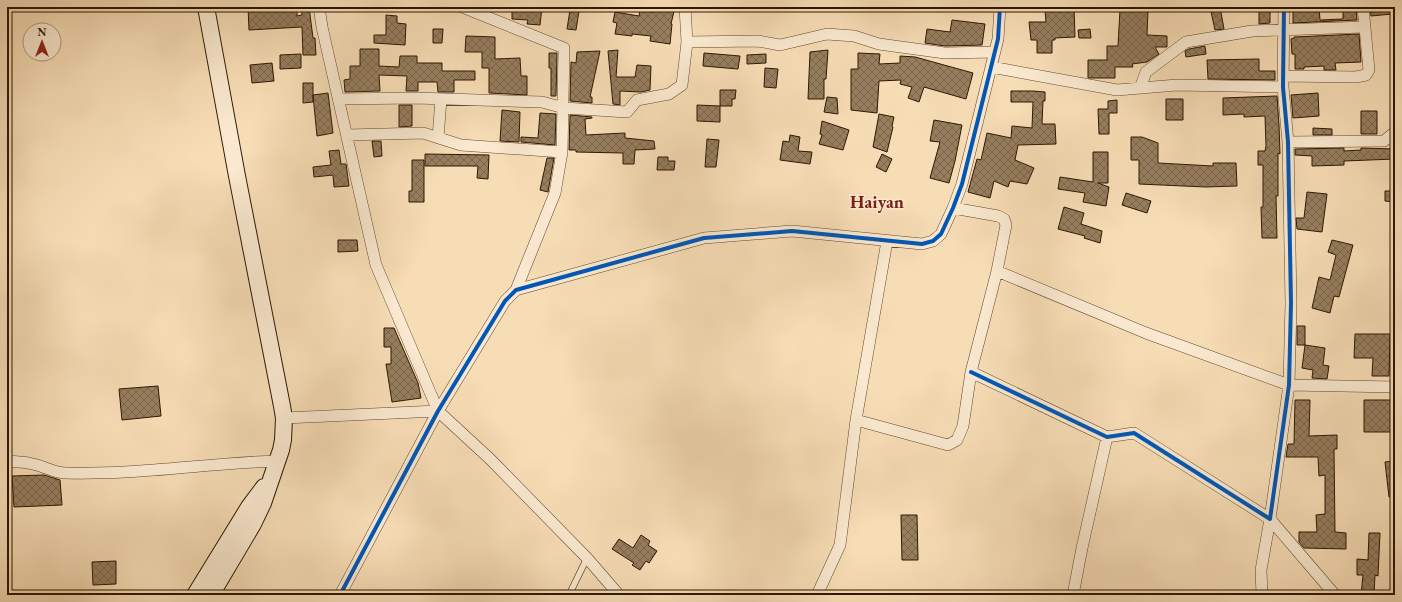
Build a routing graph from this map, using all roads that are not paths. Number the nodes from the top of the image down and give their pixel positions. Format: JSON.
{"nodes":[{"id":1,"x":206,"y":7,"type":"edge"},
{"id":2,"x":319,"y":7,"type":"edge"},
{"id":3,"x":462,"y":7,"type":"edge"},
{"id":4,"x":685,"y":7,"type":"edge"},
{"id":5,"x":1000,"y":7,"type":"edge"},
{"id":6,"x":1284,"y":7,"type":"edge"},
{"id":7,"x":1363,"y":7,"type":"edge"},
{"id":8,"x":1365,"y":27,"type":"junction"},
{"id":9,"x":1284,"y":30,"type":"junction"},
{"id":10,"x":687,"y":42,"type":"junction"},
{"id":11,"x":995,"y":52,"type":"junction"},
{"id":12,"x":991,"y":67,"type":"junction"},
{"id":13,"x":1284,"y":81,"type":"junction"},
{"id":14,"x":1140,"y":88,"type":"junction"},
{"id":15,"x":338,"y":99,"type":"junction"},
{"id":16,"x":441,"y":99,"type":"junction"},
{"id":17,"x":564,"y":108,"type":"junction"},
{"id":18,"x":1395,"y":132,"type":"edge"},
{"id":19,"x":347,"y":135,"type":"junction"},
{"id":20,"x":438,"y":138,"type":"junction"},
{"id":21,"x":1288,"y":142,"type":"junction"},
{"id":22,"x":562,"y":152,"type":"junction"},
{"id":23,"x":953,"y":208,"type":"junction"},
{"id":24,"x":887,"y":241,"type":"junction"},
{"id":25,"x":997,"y":271,"type":"junction"},
{"id":26,"x":516,"y":290,"type":"junction"},
{"id":27,"x":971,"y":372,"type":"junction"},
{"id":28,"x":1289,"y":385,"type":"junction"},
{"id":29,"x":1395,"y":386,"type":"edge"},
{"id":30,"x":438,"y":411,"type":"junction"},
{"id":31,"x":284,"y":418,"type":"junction"},
{"id":32,"x":856,"y":420,"type":"junction"},
{"id":33,"x":1107,"y":437,"type":"junction"},
{"id":34,"x":277,"y":461,"type":"junction"},
{"id":35,"x":7,"y":462,"type":"edge"},
{"id":36,"x":270,"y":482,"type":"junction"},
{"id":37,"x":1270,"y":519,"type":"junction"},
{"id":38,"x":588,"y":558,"type":"junction"},
{"id":39,"x":196,"y":595,"type":"edge"},
{"id":40,"x":211,"y":595,"type":"edge"},
{"id":41,"x":340,"y":595,"type":"edge"},
{"id":42,"x":568,"y":595,"type":"edge"},
{"id":43,"x":619,"y":595,"type":"edge"},
{"id":44,"x":817,"y":595,"type":"edge"},
{"id":45,"x":1074,"y":595,"type":"edge"},
{"id":46,"x":1262,"y":595,"type":"edge"},
{"id":47,"x":1336,"y":595,"type":"edge"}],
"edges":[{"from":1,"to":31,"type":"street"},
{"from":2,"to":15,"type":"street"},
{"from":3,"to":17,"type":"street"},
{"from":4,"to":10,"type":"street"},
{"from":5,"to":11,"type":"street"},
{"from":6,"to":9,"type":"street"},
{"from":7,"to":8,"type":"street"},
{"from":8,"to":9,"type":"street"},
{"from":8,"to":13,"type":"street"},
{"from":9,"to":13,"type":"street"},
{"from":9,"to":14,"type":"street"},
{"from":10,"to":11,"type":"street"},
{"from":10,"to":17,"type":"street"},
{"from":11,"to":12,"type":"street"},
{"from":12,"to":14,"type":"street"},
{"from":12,"to":23,"type":"street"},
{"from":13,"to":14,"type":"street"},
{"from":13,"to":21,"type":"street"},
{"from":15,"to":16,"type":"street"},
{"from":15,"to":19,"type":"street"},
{"from":16,"to":17,"type":"street"},
{"from":16,"to":20,"type":"street"},
{"from":17,"to":22,"type":"street"},
{"from":18,"to":21,"type":"street"},
{"from":19,"to":20,"type":"street"},
{"from":19,"to":30,"type":"street"},
{"from":20,"to":22,"type":"street"},
{"from":21,"to":28,"type":"street"},
{"from":22,"to":26,"type":"street"},
{"from":23,"to":24,"type":"street"},
{"from":23,"to":25,"type":"street"},
{"from":24,"to":26,"type":"street"},
{"from":24,"to":32,"type":"street"},
{"from":25,"to":27,"type":"street"},
{"from":25,"to":28,"type":"street"},
{"from":26,"to":30,"type":"street"},
{"from":27,"to":32,"type":"street"},
{"from":27,"to":33,"type":"street"},
{"from":28,"to":29,"type":"street"},
{"from":28,"to":37,"type":"street"},
{"from":30,"to":31,"type":"street"},
{"from":30,"to":38,"type":"street"},
{"from":30,"to":41,"type":"street"},
{"from":31,"to":34,"type":"street"},
{"from":32,"to":44,"type":"street"},
{"from":33,"to":37,"type":"street"},
{"from":33,"to":45,"type":"street"},
{"from":34,"to":35,"type":"street"},
{"from":34,"to":36,"type":"street"},
{"from":36,"to":39,"type":"street"},
{"from":36,"to":40,"type":"street"},
{"from":37,"to":46,"type":"street"},
{"from":37,"to":47,"type":"street"},
{"from":38,"to":42,"type":"lane"},
{"from":38,"to":43,"type":"street"}]}
